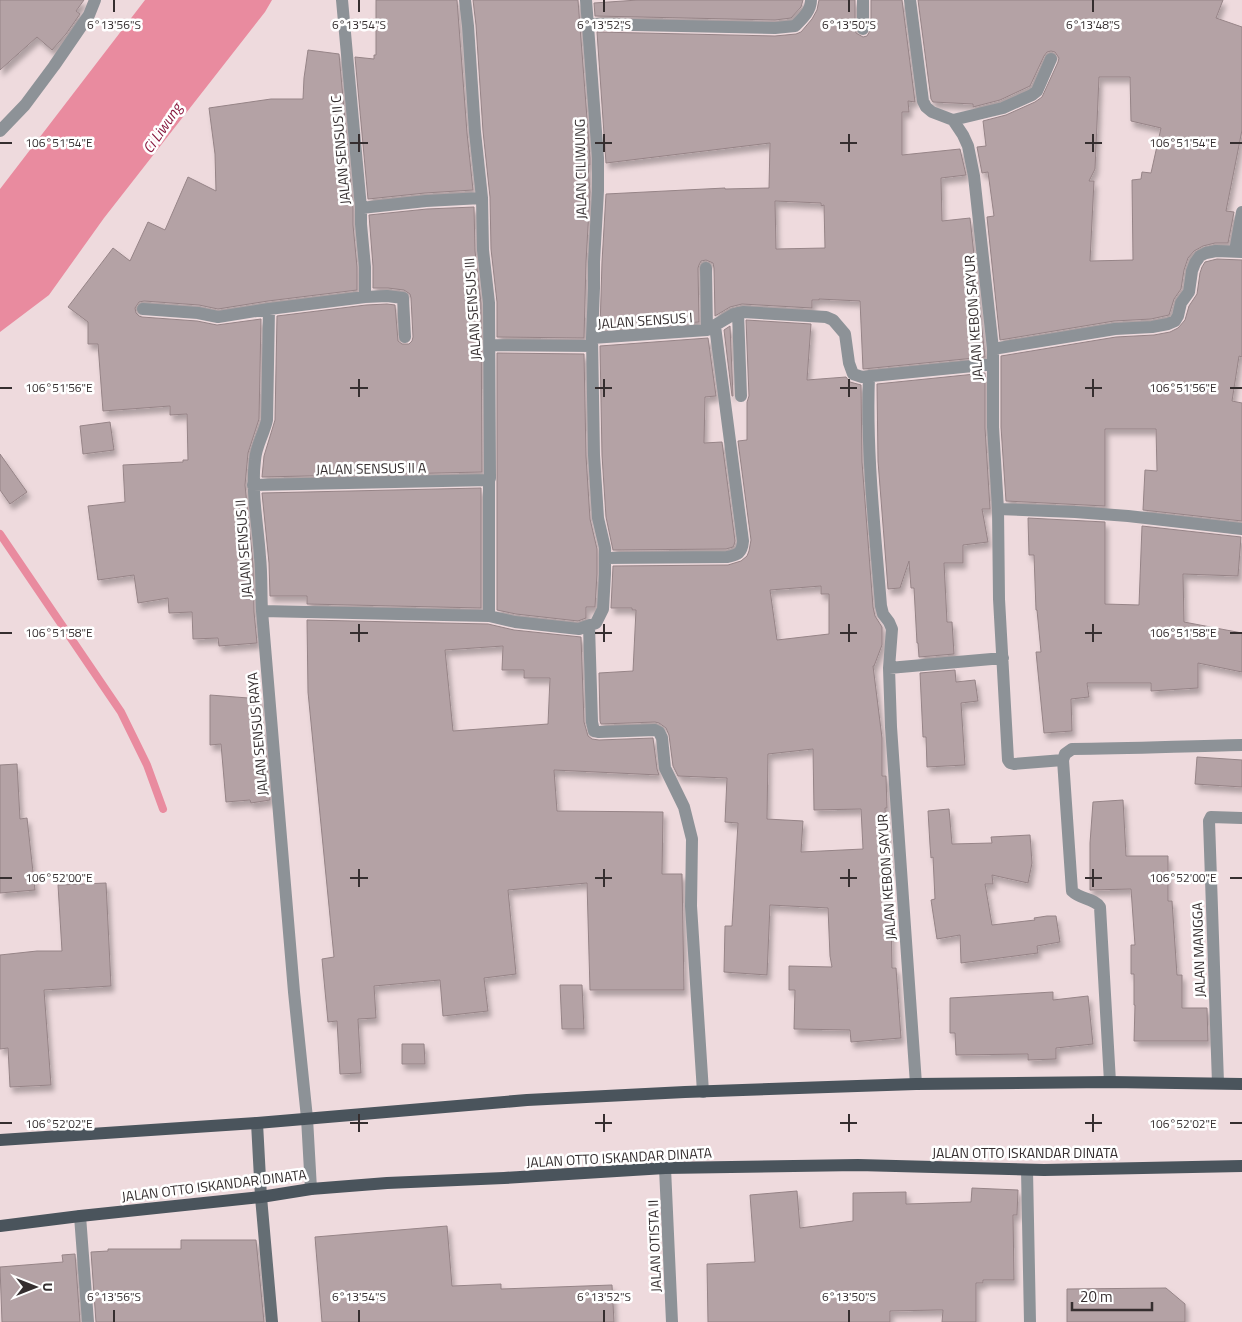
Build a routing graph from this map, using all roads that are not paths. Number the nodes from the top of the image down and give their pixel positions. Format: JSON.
{"nodes":[{"id":1,"x":95,"y":0,"type":"edge"},
{"id":2,"x":342,"y":0,"type":"edge"},
{"id":3,"x":464,"y":0,"type":"edge"},
{"id":4,"x":586,"y":0,"type":"edge"},
{"id":5,"x":812,"y":0,"type":"edge"},
{"id":6,"x":863,"y":0,"type":"edge"},
{"id":7,"x":910,"y":0,"type":"edge"},
{"id":8,"x":587,"y":24,"type":"junction"},
{"id":9,"x":862,"y":29,"type":"dead end"},
{"id":10,"x":1051,"y":59,"type":"dead end"},
{"id":11,"x":953,"y":120,"type":"junction"},
{"id":12,"x":0,"y":131,"type":"edge"},
{"id":13,"x":482,"y":198,"type":"junction"},
{"id":14,"x":361,"y":208,"type":"junction"},
{"id":15,"x":1242,"y":212,"type":"edge"},
{"id":16,"x":1238,"y":252,"type":"edge"},
{"id":17,"x":706,"y":268,"type":"dead end"},
{"id":18,"x":365,"y":297,"type":"junction"},
{"id":19,"x":143,"y":309,"type":"dead end"},
{"id":20,"x":269,"y":309,"type":"junction"},
{"id":21,"x":738,"y":313,"type":"junction"},
{"id":22,"x":711,"y":328,"type":"junction"},
{"id":23,"x":405,"y":337,"type":"dead end"},
{"id":24,"x":592,"y":342,"type":"junction"},
{"id":25,"x":490,"y":345,"type":"junction"},
{"id":26,"x":993,"y":349,"type":"junction"},
{"id":27,"x":993,"y":364,"type":"junction"},
{"id":28,"x":869,"y":376,"type":"junction"},
{"id":29,"x":741,"y":396,"type":"dead end"},
{"id":30,"x":489,"y":480,"type":"junction"},
{"id":31,"x":253,"y":485,"type":"junction"},
{"id":32,"x":998,"y":509,"type":"junction"},
{"id":33,"x":1242,"y":529,"type":"edge"},
{"id":34,"x":606,"y":558,"type":"junction"},
{"id":35,"x":262,"y":611,"type":"junction"},
{"id":36,"x":489,"y":616,"type":"junction"},
{"id":37,"x":592,"y":625,"type":"junction"},
{"id":38,"x":1003,"y":658,"type":"junction"},
{"id":39,"x":889,"y":668,"type":"junction"},
{"id":40,"x":1242,"y":745,"type":"edge"},
{"id":41,"x":1063,"y":760,"type":"junction"},
{"id":42,"x":1242,"y":818,"type":"edge"},
{"id":43,"x":1110,"y":1082,"type":"junction"},
{"id":44,"x":1218,"y":1083,"type":"junction"},
{"id":45,"x":916,"y":1084,"type":"junction"},
{"id":46,"x":1242,"y":1084,"type":"edge"},
{"id":47,"x":703,"y":1092,"type":"junction"},
{"id":48,"x":307,"y":1118,"type":"junction"},
{"id":49,"x":257,"y":1123,"type":"junction"},
{"id":50,"x":0,"y":1140,"type":"edge"},
{"id":51,"x":1242,"y":1166,"type":"edge"},
{"id":52,"x":666,"y":1168,"type":"junction"},
{"id":53,"x":1027,"y":1170,"type":"junction"},
{"id":54,"x":312,"y":1189,"type":"junction"},
{"id":55,"x":261,"y":1197,"type":"junction"},
{"id":56,"x":80,"y":1216,"type":"junction"},
{"id":57,"x":0,"y":1226,"type":"edge"},
{"id":58,"x":88,"y":1322,"type":"edge"},
{"id":59,"x":272,"y":1322,"type":"edge"},
{"id":60,"x":672,"y":1322,"type":"edge"},
{"id":61,"x":1030,"y":1322,"type":"edge"}],
"edges":[{"from":1,"to":12,"type":"street"},
{"from":2,"to":14,"type":"street","name":"JALAN SENSUS II C"},
{"from":3,"to":13,"type":"street","name":"JALAN SENSUS III"},
{"from":4,"to":8,"type":"street","name":"JALAN CILIWUNG"},
{"from":5,"to":8,"type":"street"},
{"from":6,"to":9,"type":"street"},
{"from":7,"to":11,"type":"street"},
{"from":8,"to":24,"type":"street","name":"JALAN CILIWUNG"},
{"from":10,"to":11,"type":"street"},
{"from":11,"to":26,"type":"street","name":"JALAN KEBON SAYUR"},
{"from":13,"to":14,"type":"street"},
{"from":13,"to":25,"type":"street","name":"JALAN SENSUS III"},
{"from":14,"to":18,"type":"street","name":"JALAN SENSUS II C"},
{"from":15,"to":16,"type":"street"},
{"from":16,"to":26,"type":"street"},
{"from":17,"to":22,"type":"street"},
{"from":18,"to":20,"type":"street"},
{"from":18,"to":23,"type":"street"},
{"from":19,"to":20,"type":"street"},
{"from":20,"to":31,"type":"street","name":"JALAN SENSUS II"},
{"from":21,"to":22,"type":"street","name":"JALAN SENSUS I"},
{"from":21,"to":28,"type":"street","name":"JALAN SENSUS I"},
{"from":21,"to":29,"type":"street"},
{"from":22,"to":24,"type":"street","name":"JALAN SENSUS I"},
{"from":22,"to":34,"type":"street"},
{"from":24,"to":25,"type":"street"},
{"from":24,"to":34,"type":"street","name":"JALAN SENSUS I"},
{"from":25,"to":30,"type":"street","name":"JALAN SENSUS III"},
{"from":26,"to":27,"type":"street","name":"JALAN KEBON SAYUR"},
{"from":27,"to":28,"type":"street"},
{"from":27,"to":32,"type":"street","name":"JALAN KEBON SAYUR"},
{"from":28,"to":39,"type":"street","name":"JALAN KEBON SAYUR"},
{"from":30,"to":31,"type":"street","name":"JALAN SENSUS II A"},
{"from":30,"to":36,"type":"street","name":"JALAN SENSUS III"},
{"from":31,"to":35,"type":"street","name":"JALAN SENSUS II"},
{"from":32,"to":33,"type":"street"},
{"from":32,"to":38,"type":"street","name":"JALAN KEBON SAYUR"},
{"from":34,"to":37,"type":"street","name":"JALAN SENSUS I"},
{"from":35,"to":36,"type":"street"},
{"from":35,"to":48,"type":"street","name":"JALAN SENSUS RAYA"},
{"from":36,"to":37,"type":"street"},
{"from":37,"to":47,"type":"street","name":"JALAN SENSUS I"},
{"from":38,"to":39,"type":"street"},
{"from":38,"to":41,"type":"street","name":"JALAN KEBON SAYUR"},
{"from":39,"to":45,"type":"street","name":"JALAN KEBON SAYUR"},
{"from":40,"to":41,"type":"street","name":"JALAN KEBON SAYUR"},
{"from":41,"to":43,"type":"street"},
{"from":42,"to":44,"type":"street","name":"JALAN MANGGA"},
{"from":43,"to":44,"type":"main road"},
{"from":43,"to":45,"type":"main road"},
{"from":44,"to":46,"type":"main road"},
{"from":45,"to":47,"type":"main road"},
{"from":47,"to":48,"type":"main road"},
{"from":48,"to":49,"type":"main road"},
{"from":48,"to":54,"type":"street","name":"JALAN SENSUS RAYA"},
{"from":49,"to":50,"type":"main road"},
{"from":49,"to":55,"type":"street"},
{"from":51,"to":53,"type":"main road","name":"JALAN OTTO ISKANDAR DINATA"},
{"from":52,"to":53,"type":"main road","name":"JALAN OTTO ISKANDAR DINATA"},
{"from":52,"to":54,"type":"main road","name":"JALAN OTTO ISKANDAR DINATA"},
{"from":52,"to":60,"type":"street","name":"JALAN OTISTA II"},
{"from":53,"to":61,"type":"street"},
{"from":54,"to":55,"type":"main road","name":"JALAN OTTO ISKANDAR DINATA"},
{"from":55,"to":56,"type":"main road","name":"JALAN OTTO ISKANDAR DINATA"},
{"from":55,"to":59,"type":"street"},
{"from":56,"to":57,"type":"main road","name":"JALAN OTTO ISKANDAR DINATA"},
{"from":56,"to":58,"type":"street"}]}
